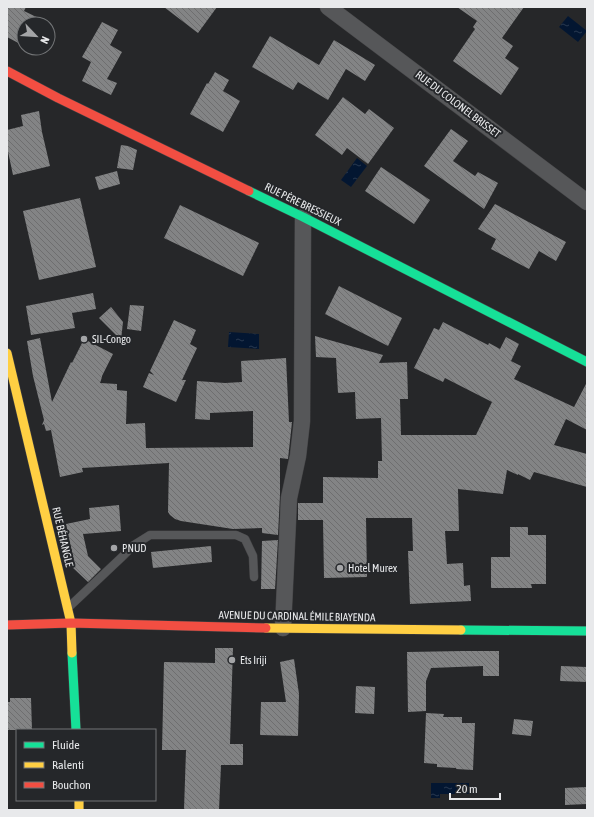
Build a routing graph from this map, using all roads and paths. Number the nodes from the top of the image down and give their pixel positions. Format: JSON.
{"nodes":[{"id":1,"x":328,"y":7,"type":"edge"},
{"id":2,"x":7,"y":72,"type":"edge"},
{"id":3,"x":587,"y":202,"type":"edge"},
{"id":4,"x":303,"y":216,"type":"junction"},
{"id":5,"x":7,"y":353,"type":"edge"},
{"id":6,"x":587,"y":362,"type":"edge"},
{"id":7,"x":254,"y":577,"type":"dead end"},
{"id":8,"x":68,"y":608,"type":"junction"},
{"id":9,"x":71,"y":623,"type":"junction"},
{"id":10,"x":7,"y":624,"type":"edge"},
{"id":11,"x":283,"y":628,"type":"junction"},
{"id":12,"x":587,"y":632,"type":"edge"},
{"id":13,"x":76,"y":729,"type":"edge"}],
"edges":[{"from":1,"to":3,"type":"street","name":"RUE DU COLONEL BRISSET"},
{"from":2,"to":4,"type":"street","name":"RUE PÈRE BRESSIEUX"},
{"from":4,"to":6,"type":"street","name":"RUE PÈRE BRESSIEUX"},
{"from":4,"to":11,"type":"street"},
{"from":5,"to":8,"type":"street","name":"RUE BÉHANGLE"},
{"from":7,"to":8,"type":"lane"},
{"from":8,"to":9,"type":"street","name":"RUE BÉHANGLE"},
{"from":9,"to":10,"type":"street","name":"AVENUE DU CARDINAL ÉMILE BIAYENDA"},
{"from":9,"to":11,"type":"street","name":"AVENUE DU CARDINAL ÉMILE BIAYENDA"},
{"from":9,"to":13,"type":"street","name":"RUE BÉHANGLE"},
{"from":11,"to":12,"type":"street","name":"AVENUE DU CARDINAL ÉMILE BIAYENDA"}]}
